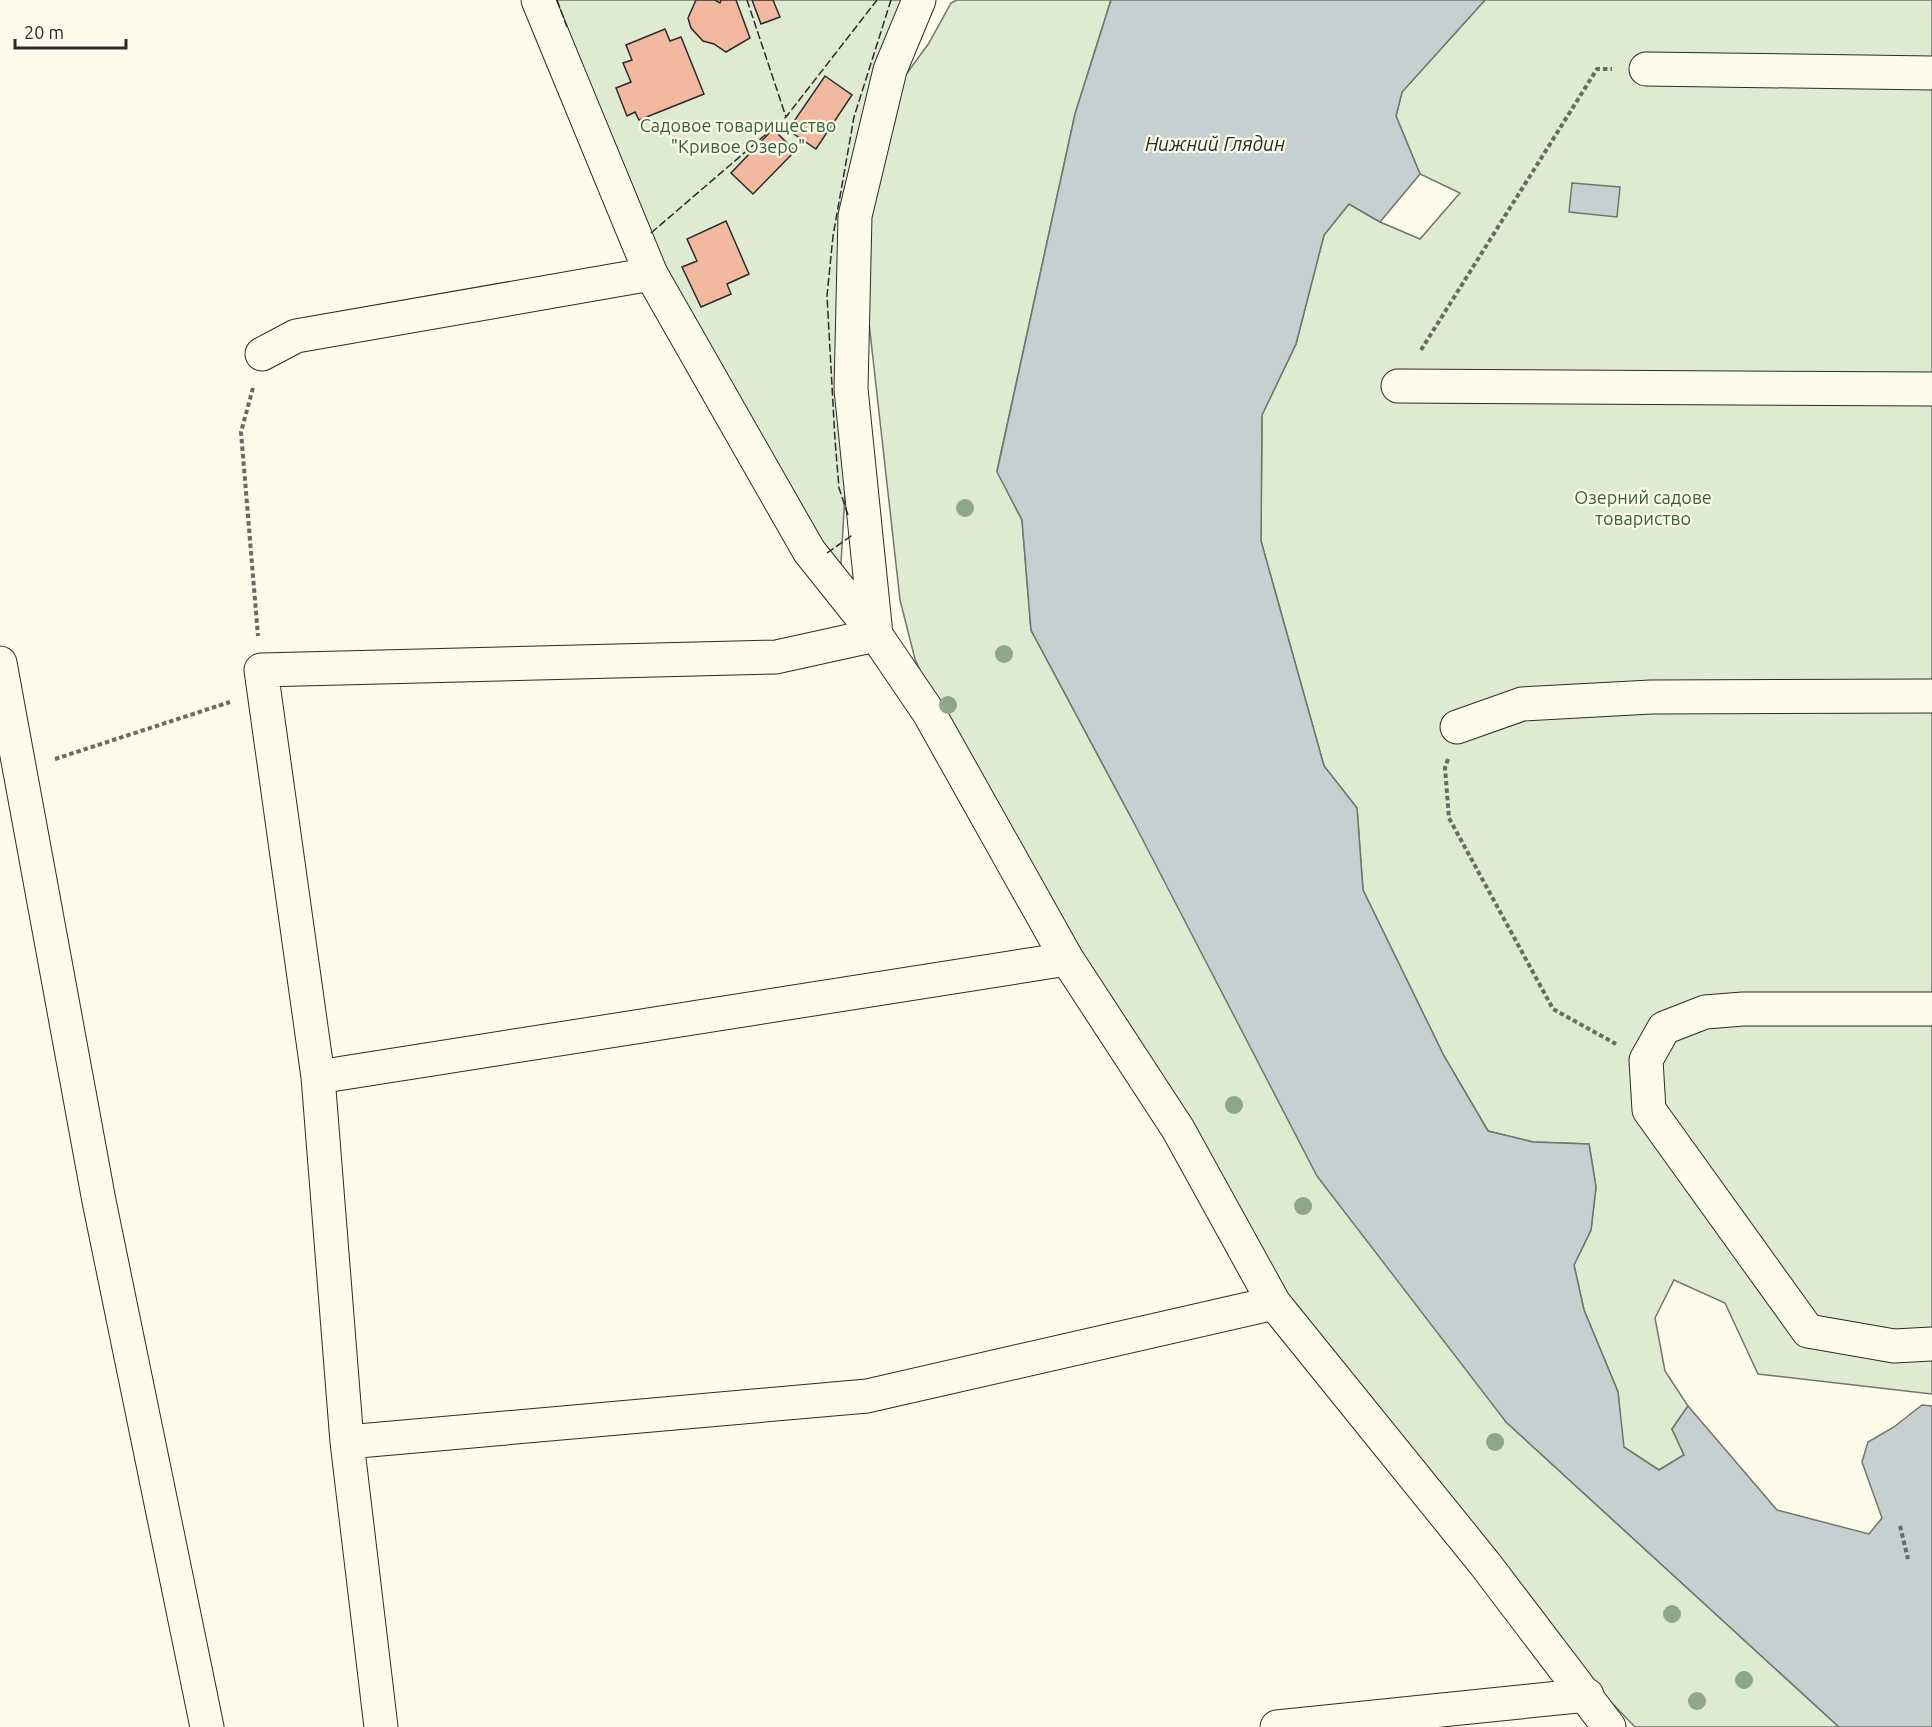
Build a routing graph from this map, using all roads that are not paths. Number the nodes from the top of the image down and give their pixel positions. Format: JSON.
{"nodes":[{"id":1,"x":538,"y":0,"type":"edge"},
{"id":2,"x":919,"y":0,"type":"edge"},
{"id":3,"x":1646,"y":69,"type":"road end"},
{"id":4,"x":1932,"y":73,"type":"edge"},
{"id":5,"x":651,"y":274,"type":"junction"},
{"id":6,"x":262,"y":354,"type":"road end"},
{"id":7,"x":1398,"y":386,"type":"road end"},
{"id":8,"x":1932,"y":388,"type":"edge"},
{"id":9,"x":876,"y":635,"type":"junction"},
{"id":10,"x":0,"y":663,"type":"edge"},
{"id":11,"x":1932,"y":696,"type":"edge"},
{"id":12,"x":1457,"y":727,"type":"road end"},
{"id":13,"x":1067,"y":959,"type":"junction"},
{"id":14,"x":1932,"y":1010,"type":"edge"},
{"id":15,"x":318,"y":1077,"type":"junction"},
{"id":16,"x":1274,"y":1303,"type":"junction"},
{"id":17,"x":1932,"y":1344,"type":"edge"},
{"id":18,"x":347,"y":1442,"type":"junction"},
{"id":19,"x":1587,"y":1695,"type":"junction"},
{"id":20,"x":207,"y":1727,"type":"edge"},
{"id":21,"x":381,"y":1727,"type":"edge"},
{"id":22,"x":1277,"y":1727,"type":"edge"},
{"id":23,"x":1609,"y":1727,"type":"edge"}],
"edges":[{"from":1,"to":5,"type":"street"},
{"from":2,"to":9,"type":"street"},
{"from":3,"to":4,"type":"street"},
{"from":5,"to":6,"type":"street"},
{"from":5,"to":9,"type":"street"},
{"from":7,"to":8,"type":"street"},
{"from":9,"to":13,"type":"street"},
{"from":9,"to":15,"type":"street"},
{"from":10,"to":20,"type":"street"},
{"from":11,"to":12,"type":"street"},
{"from":13,"to":15,"type":"street"},
{"from":13,"to":16,"type":"street"},
{"from":14,"to":17,"type":"street"},
{"from":15,"to":18,"type":"street"},
{"from":16,"to":18,"type":"street"},
{"from":16,"to":19,"type":"street"},
{"from":18,"to":21,"type":"street"},
{"from":19,"to":22,"type":"street"},
{"from":19,"to":23,"type":"street"}]}
